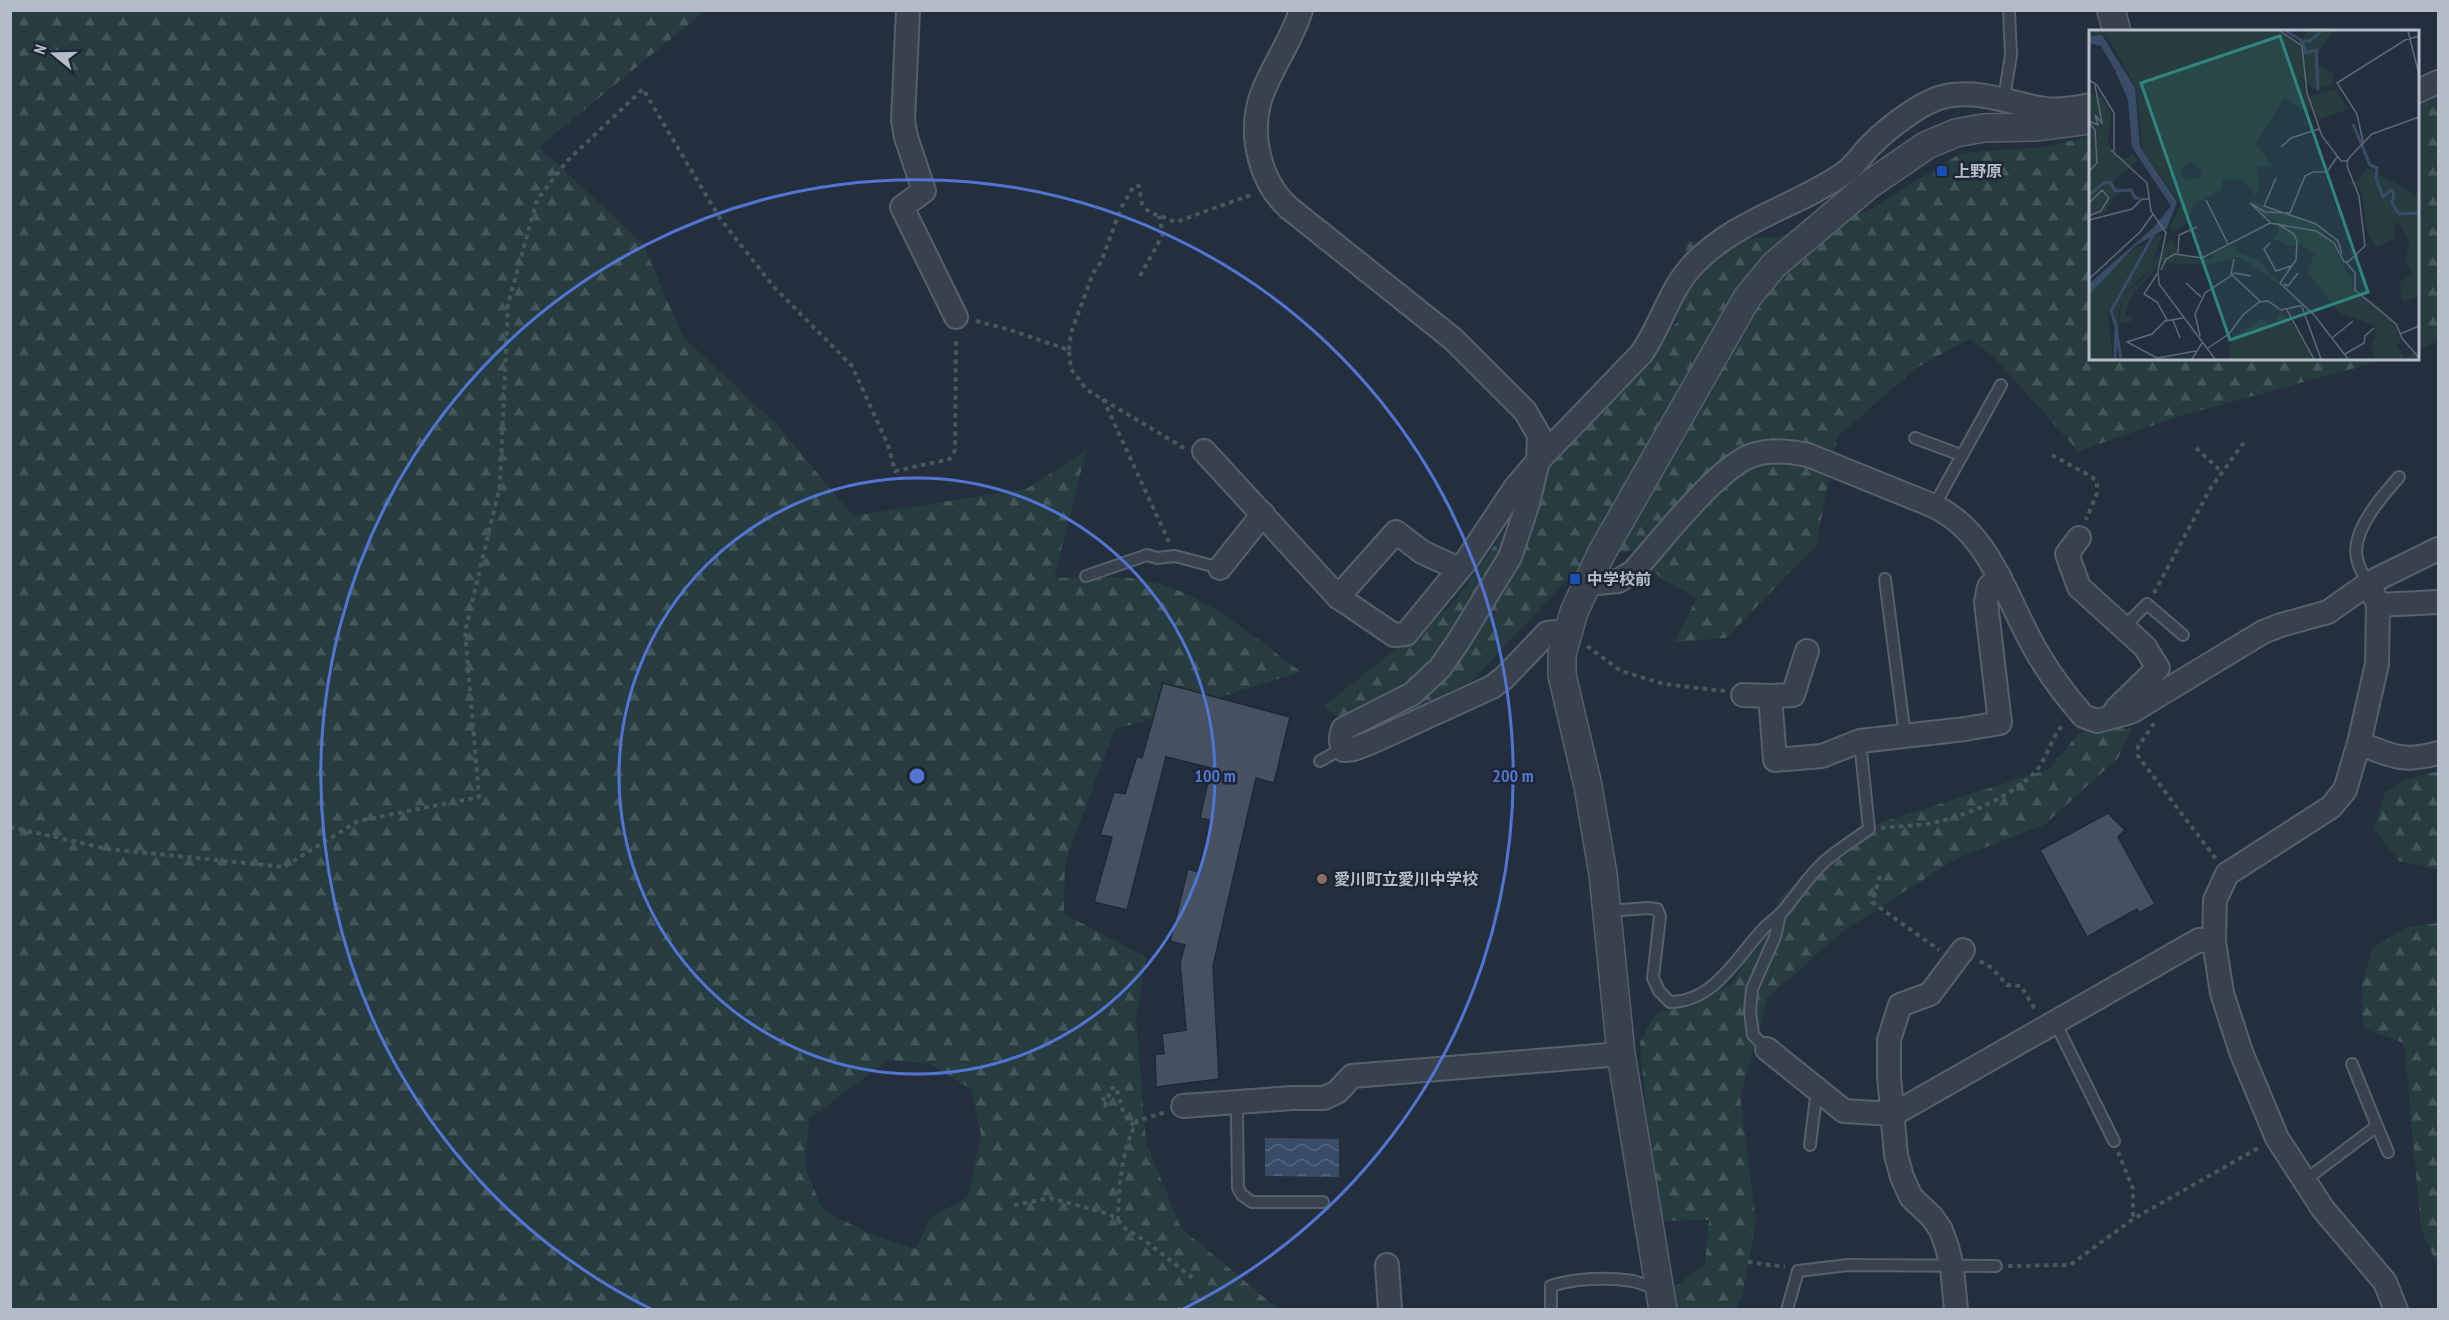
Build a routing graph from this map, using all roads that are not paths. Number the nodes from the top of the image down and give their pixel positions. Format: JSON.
{"nodes":[{"id":1,"x":908,"y":10,"type":"edge"},
{"id":2,"x":1301,"y":10,"type":"edge"},
{"id":3,"x":2009,"y":10,"type":"edge"},
{"id":4,"x":2112,"y":10,"type":"edge"},
{"id":5,"x":2117,"y":30,"type":"edge"},
{"id":6,"x":2439,"y":82,"type":"edge"},
{"id":7,"x":2419,"y":91,"type":"edge"},
{"id":8,"x":2004,"y":98,"type":"junction"},
{"id":9,"x":2089,"y":105,"type":"edge"},
{"id":10,"x":2089,"y":120,"type":"edge"},
{"id":11,"x":956,"y":317,"type":"road end"},
{"id":12,"x":2001,"y":384,"type":"dead end"},
{"id":13,"x":1916,"y":438,"type":"dead end"},
{"id":14,"x":1204,"y":451,"type":"road end"},
{"id":15,"x":1961,"y":455,"type":"junction"},
{"id":16,"x":1538,"y":460,"type":"junction"},
{"id":17,"x":2399,"y":477,"type":"dead end"},
{"id":18,"x":1934,"y":506,"type":"junction"},
{"id":19,"x":1263,"y":514,"type":"junction"},
{"id":20,"x":2079,"y":538,"type":"road end"},
{"id":21,"x":2439,"y":549,"type":"edge"},
{"id":22,"x":1220,"y":568,"type":"joint"},
{"id":23,"x":1459,"y":569,"type":"junction"},
{"id":24,"x":1086,"y":576,"type":"dead end"},
{"id":25,"x":1999,"y":576,"type":"junction"},
{"id":26,"x":1885,"y":579,"type":"dead end"},
{"id":27,"x":1586,"y":584,"type":"junction"},
{"id":28,"x":2369,"y":584,"type":"junction"},
{"id":29,"x":1338,"y":597,"type":"junction"},
{"id":30,"x":2439,"y":602,"type":"edge"},
{"id":31,"x":2378,"y":605,"type":"junction"},
{"id":32,"x":2123,"y":627,"type":"junction"},
{"id":33,"x":1567,"y":631,"type":"junction"},
{"id":34,"x":2183,"y":635,"type":"dead end"},
{"id":35,"x":1807,"y":651,"type":"dead end"},
{"id":36,"x":1743,"y":694,"type":"road end"},
{"id":37,"x":1770,"y":696,"type":"junction"},
{"id":38,"x":2110,"y":720,"type":"junction"},
{"id":39,"x":1905,"y":736,"type":"junction"},
{"id":40,"x":1860,"y":741,"type":"junction"},
{"id":41,"x":2359,"y":743,"type":"junction"},
{"id":42,"x":1343,"y":748,"type":"junction"},
{"id":43,"x":2439,"y":753,"type":"edge"},
{"id":44,"x":1320,"y":762,"type":"dead end"},
{"id":45,"x":1608,"y":911,"type":"junction"},
{"id":46,"x":1780,"y":915,"type":"junction"},
{"id":47,"x":2214,"y":942,"type":"junction"},
{"id":48,"x":1958,"y":956,"type":"road end"},
{"id":49,"x":2050,"y":1025,"type":"junction"},
{"id":50,"x":1767,"y":1049,"type":"joint"},
{"id":51,"x":1621,"y":1054,"type":"junction"},
{"id":52,"x":2352,"y":1064,"type":"dead end"},
{"id":53,"x":1817,"y":1089,"type":"junction"},
{"id":54,"x":1239,"y":1102,"type":"junction"},
{"id":55,"x":1184,"y":1106,"type":"road end"},
{"id":56,"x":1894,"y":1114,"type":"junction"},
{"id":57,"x":2377,"y":1126,"type":"junction"},
{"id":58,"x":2114,"y":1141,"type":"road end"},
{"id":59,"x":1810,"y":1145,"type":"dead end"},
{"id":60,"x":2388,"y":1152,"type":"dead end"},
{"id":61,"x":2304,"y":1181,"type":"junction"},
{"id":62,"x":1323,"y":1203,"type":"dead end"},
{"id":63,"x":1387,"y":1265,"type":"dead end"},
{"id":64,"x":1996,"y":1266,"type":"road end"},
{"id":65,"x":1952,"y":1267,"type":"junction"},
{"id":66,"x":1662,"y":1299,"type":"edge"},
{"id":67,"x":1390,"y":1310,"type":"edge"},
{"id":68,"x":1551,"y":1310,"type":"edge"},
{"id":69,"x":1787,"y":1310,"type":"edge"},
{"id":70,"x":1956,"y":1310,"type":"edge"},
{"id":71,"x":2396,"y":1310,"type":"edge"}],
"edges":[{"from":1,"to":11,"type":"street"},
{"from":2,"to":16,"type":"street"},
{"from":3,"to":8,"type":"lane"},
{"from":4,"to":5,"type":"street"},
{"from":6,"to":7,"type":"street"},
{"from":8,"to":9,"type":"street"},
{"from":8,"to":16,"type":"street"},
{"from":10,"to":27,"type":"street"},
{"from":12,"to":15,"type":"lane"},
{"from":13,"to":15,"type":"lane"},
{"from":14,"to":19,"type":"street"},
{"from":15,"to":18,"type":"lane"},
{"from":16,"to":23,"type":"street"},
{"from":16,"to":42,"type":"street"},
{"from":17,"to":28,"type":"lane"},
{"from":18,"to":25,"type":"street"},
{"from":18,"to":27,"type":"street"},
{"from":19,"to":22,"type":"street"},
{"from":19,"to":29,"type":"street"},
{"from":20,"to":32,"type":"street"},
{"from":21,"to":28,"type":"street"},
{"from":22,"to":24,"type":"lane"},
{"from":23,"to":29,"type":"street"},
{"from":23,"to":29,"type":"street"},
{"from":25,"to":38,"type":"street"},
{"from":25,"to":39,"type":"street"},
{"from":26,"to":39,"type":"lane"},
{"from":27,"to":33,"type":"street"},
{"from":28,"to":31,"type":"street"},
{"from":28,"to":38,"type":"street"},
{"from":30,"to":31,"type":"street"},
{"from":31,"to":41,"type":"street"},
{"from":32,"to":34,"type":"lane"},
{"from":32,"to":38,"type":"street"},
{"from":33,"to":42,"type":"street"},
{"from":33,"to":45,"type":"street"},
{"from":35,"to":37,"type":"street"},
{"from":36,"to":37,"type":"street"},
{"from":37,"to":40,"type":"street"},
{"from":39,"to":40,"type":"street"},
{"from":40,"to":46,"type":"lane"},
{"from":41,"to":43,"type":"street"},
{"from":41,"to":47,"type":"street"},
{"from":42,"to":44,"type":"lane"},
{"from":45,"to":46,"type":"lane"},
{"from":45,"to":51,"type":"street"},
{"from":46,"to":50,"type":"lane"},
{"from":47,"to":49,"type":"street"},
{"from":47,"to":61,"type":"street"},
{"from":48,"to":56,"type":"street"},
{"from":49,"to":56,"type":"street"},
{"from":49,"to":58,"type":"lane"},
{"from":50,"to":53,"type":"street"},
{"from":51,"to":54,"type":"street"},
{"from":51,"to":66,"type":"street"},
{"from":52,"to":57,"type":"lane"},
{"from":53,"to":56,"type":"street"},
{"from":53,"to":59,"type":"lane"},
{"from":54,"to":55,"type":"street"},
{"from":54,"to":62,"type":"lane"},
{"from":56,"to":65,"type":"street"},
{"from":57,"to":60,"type":"lane"},
{"from":57,"to":61,"type":"lane"},
{"from":61,"to":71,"type":"street"},
{"from":63,"to":67,"type":"street"},
{"from":64,"to":65,"type":"lane"},
{"from":65,"to":69,"type":"lane"},
{"from":65,"to":70,"type":"street"},
{"from":66,"to":68,"type":"lane"}]}
